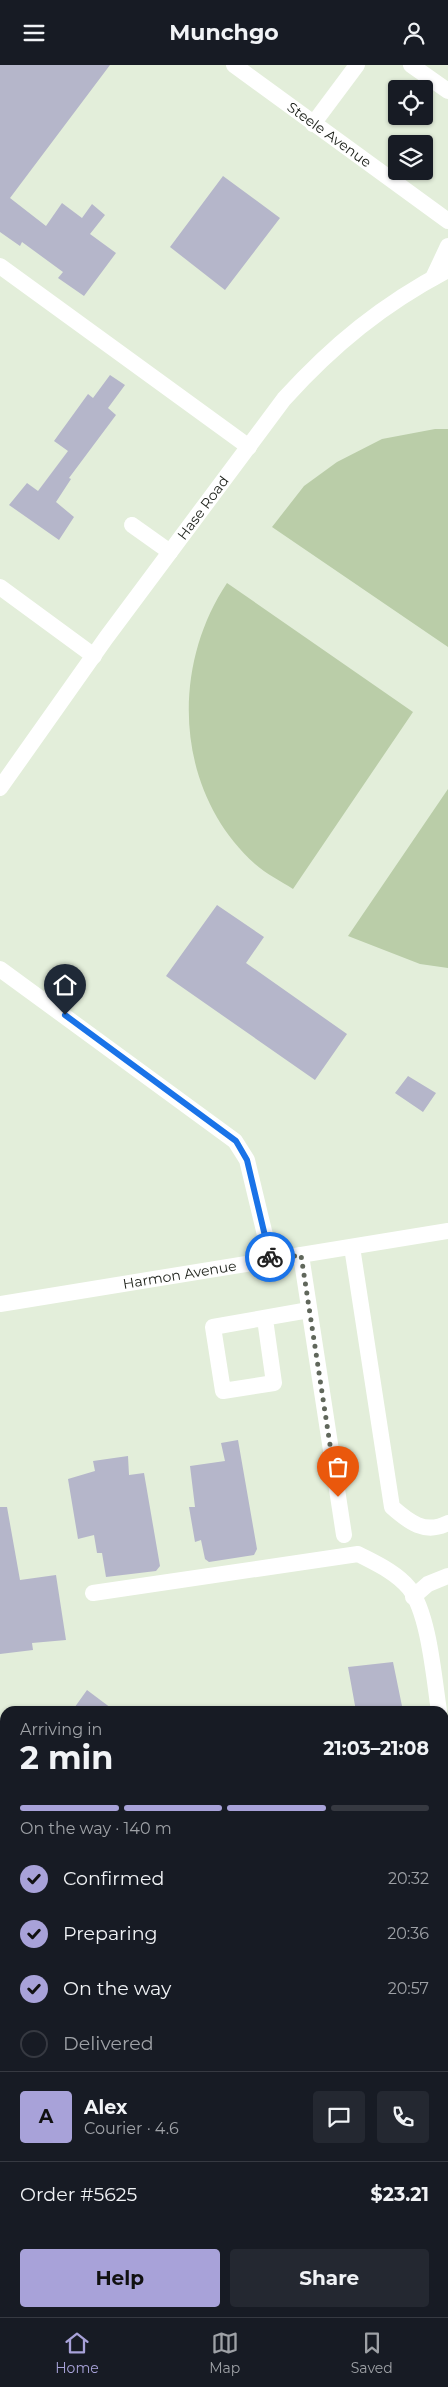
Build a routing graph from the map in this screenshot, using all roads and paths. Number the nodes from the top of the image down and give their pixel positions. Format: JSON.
{"nodes":[{"id":1,"x":234,"y":65,"type":"edge"},
{"id":2,"x":357,"y":65,"type":"edge"},
{"id":3,"x":411,"y":65,"type":"edge"},
{"id":4,"x":448,"y":91,"type":"edge"},
{"id":5,"x":313,"y":124,"type":"junction"},
{"id":6,"x":448,"y":221,"type":"edge"},
{"id":7,"x":448,"y":246,"type":"edge"},
{"id":8,"x":0,"y":266,"type":"edge"},
{"id":9,"x":448,"y":270,"type":"edge"},
{"id":10,"x":433,"y":278,"type":"junction"},
{"id":11,"x":249,"y":447,"type":"junction"},
{"id":12,"x":132,"y":525,"type":"dead end"},
{"id":13,"x":170,"y":552,"type":"junction"},
{"id":14,"x":0,"y":587,"type":"edge"},
{"id":15,"x":94,"y":656,"type":"junction"},
{"id":16,"x":0,"y":788,"type":"edge"},
{"id":17,"x":0,"y":969,"type":"edge"},
{"id":18,"x":448,"y":1231,"type":"edge"},
{"id":19,"x":352,"y":1247,"type":"junction"},
{"id":20,"x":301,"y":1255,"type":"junction"},
{"id":21,"x":271,"y":1260,"type":"junction"},
{"id":22,"x":0,"y":1305,"type":"edge"},
{"id":23,"x":309,"y":1310,"type":"junction"},
{"id":24,"x":265,"y":1319,"type":"junction"},
{"id":25,"x":448,"y":1523,"type":"edge"},
{"id":26,"x":344,"y":1535,"type":"dead end"},
{"id":27,"x":448,"y":1576,"type":"edge"},
{"id":28,"x":93,"y":1593,"type":"dead end"},
{"id":29,"x":413,"y":1597,"type":"junction"},
{"id":30,"x":438,"y":1706,"type":"edge"}],
"edges":[{"from":1,"to":5,"type":"street","name":"Steele Avenue"},
{"from":2,"to":5,"type":"street"},
{"from":3,"to":4,"type":"street"},
{"from":5,"to":6,"type":"street","name":"Steele Avenue"},
{"from":7,"to":10,"type":"street"},
{"from":8,"to":11,"type":"street"},
{"from":9,"to":10,"type":"street","name":"Hase Road"},
{"from":10,"to":11,"type":"street","name":"Hase Road"},
{"from":11,"to":13,"type":"street","name":"Hase Road"},
{"from":12,"to":13,"type":"street"},
{"from":13,"to":15,"type":"street","name":"Hase Road"},
{"from":14,"to":15,"type":"street"},
{"from":15,"to":16,"type":"street","name":"Hase Road"},
{"from":17,"to":21,"type":"street"},
{"from":18,"to":19,"type":"street","name":"Harmon Avenue"},
{"from":19,"to":20,"type":"street","name":"Harmon Avenue"},
{"from":19,"to":25,"type":"street"},
{"from":20,"to":21,"type":"street","name":"Harmon Avenue"},
{"from":20,"to":23,"type":"street"},
{"from":21,"to":22,"type":"street","name":"Harmon Avenue"},
{"from":23,"to":24,"type":"street"},
{"from":23,"to":26,"type":"street"},
{"from":24,"to":24,"type":"street"},
{"from":27,"to":29,"type":"street"},
{"from":28,"to":29,"type":"street"},
{"from":29,"to":30,"type":"street"}]}
